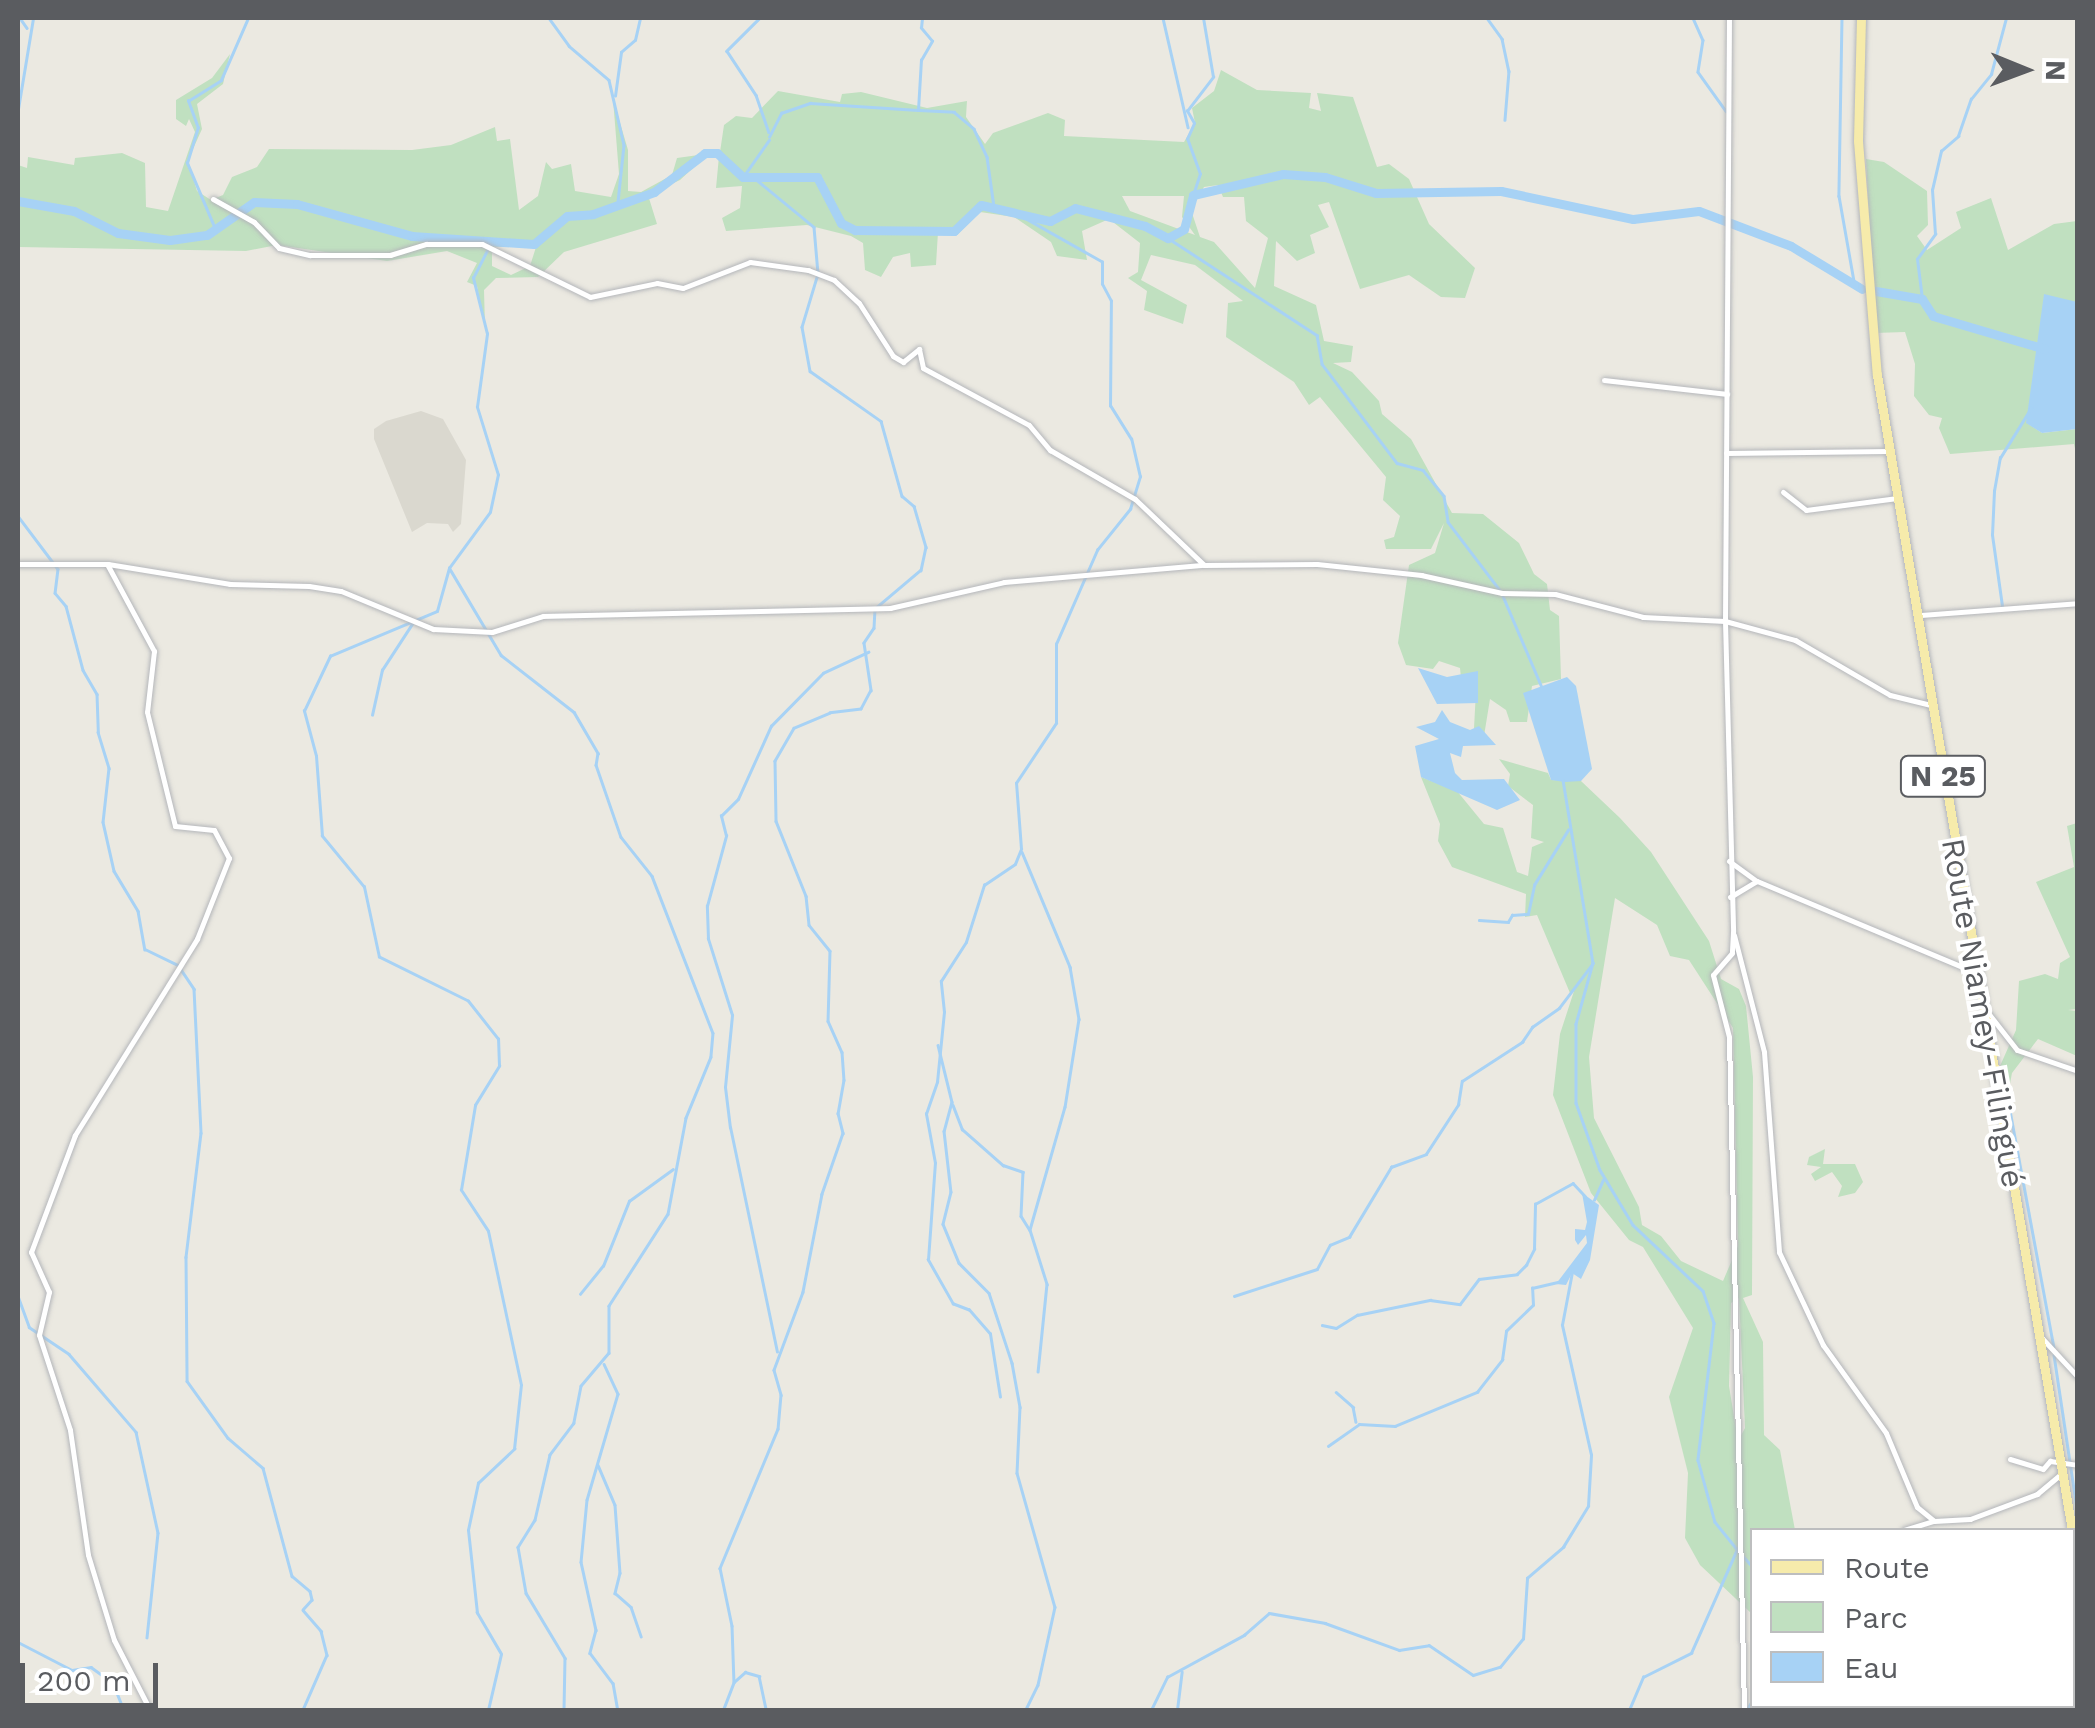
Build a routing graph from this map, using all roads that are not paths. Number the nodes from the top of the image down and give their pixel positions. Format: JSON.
{"nodes":[{"id":1,"x":1729,"y":18,"type":"edge"},
{"id":2,"x":1862,"y":18,"type":"edge"},
{"id":3,"x":213,"y":199,"type":"dead end"},
{"id":4,"x":1604,"y":380,"type":"dead end"},
{"id":5,"x":1727,"y":394,"type":"junction"},
{"id":6,"x":1890,"y":451,"type":"junction"},
{"id":7,"x":1726,"y":454,"type":"junction"},
{"id":8,"x":1783,"y":492,"type":"dead end"},
{"id":9,"x":1897,"y":498,"type":"junction"},
{"id":10,"x":18,"y":564,"type":"edge"},
{"id":11,"x":107,"y":564,"type":"junction"},
{"id":12,"x":1204,"y":565,"type":"junction"},
{"id":13,"x":2078,"y":604,"type":"edge"},
{"id":14,"x":1916,"y":616,"type":"junction"},
{"id":15,"x":1726,"y":621,"type":"junction"},
{"id":16,"x":1932,"y":705,"type":"junction"},
{"id":17,"x":1728,"y":860,"type":"junction"},
{"id":18,"x":1757,"y":881,"type":"junction"},
{"id":19,"x":1728,"y":898,"type":"junction"},
{"id":20,"x":1732,"y":932,"type":"junction"},
{"id":21,"x":1976,"y":972,"type":"junction"},
{"id":22,"x":1981,"y":1003,"type":"junction"},
{"id":23,"x":2078,"y":1071,"type":"edge"},
{"id":24,"x":2038,"y":1334,"type":"junction"},
{"id":25,"x":2078,"y":1377,"type":"edge"},
{"id":26,"x":2010,"y":1459,"type":"dead end"},
{"id":27,"x":2076,"y":1466,"type":"edge"},
{"id":28,"x":2062,"y":1469,"type":"junction"},
{"id":29,"x":1934,"y":1521,"type":"junction"},
{"id":30,"x":1911,"y":1528,"type":"edge"},
{"id":31,"x":2072,"y":1528,"type":"edge"},
{"id":32,"x":150,"y":1710,"type":"edge"},
{"id":33,"x":1744,"y":1710,"type":"edge"}],
"edges":[{"from":1,"to":5,"type":"street"},
{"from":2,"to":6,"type":"main road","name":"Route Niamey-Filingué","number":"N 25"},
{"from":3,"to":12,"type":"street"},
{"from":4,"to":5,"type":"street"},
{"from":5,"to":7,"type":"street"},
{"from":6,"to":7,"type":"street"},
{"from":6,"to":9,"type":"main road","name":"Route Niamey-Filingué","number":"N 25"},
{"from":7,"to":15,"type":"street"},
{"from":8,"to":9,"type":"street"},
{"from":9,"to":14,"type":"main road","name":"Route Niamey-Filingué","number":"N 25"},
{"from":10,"to":11,"type":"street"},
{"from":11,"to":12,"type":"street"},
{"from":11,"to":32,"type":"street"},
{"from":12,"to":15,"type":"street"},
{"from":13,"to":14,"type":"street"},
{"from":14,"to":16,"type":"main road","name":"Route Niamey-Filingué","number":"N 25"},
{"from":15,"to":16,"type":"street"},
{"from":15,"to":17,"type":"street"},
{"from":16,"to":21,"type":"main road","name":"Route Niamey-Filingué","number":"N 25"},
{"from":17,"to":18,"type":"street"},
{"from":17,"to":19,"type":"street"},
{"from":18,"to":19,"type":"street"},
{"from":18,"to":21,"type":"street"},
{"from":19,"to":20,"type":"street"},
{"from":20,"to":29,"type":"street"},
{"from":20,"to":33,"type":"street"},
{"from":21,"to":22,"type":"main road","name":"Route Niamey-Filingué","number":"N 25"},
{"from":22,"to":23,"type":"street"},
{"from":22,"to":24,"type":"main road","name":"Route Niamey-Filingué","number":"N 25"},
{"from":24,"to":25,"type":"street"},
{"from":24,"to":28,"type":"main road","name":"Route Niamey-Filingué","number":"N 25"},
{"from":26,"to":28,"type":"street"},
{"from":27,"to":28,"type":"street"},
{"from":28,"to":29,"type":"street"},
{"from":28,"to":31,"type":"main road","name":"Route Niamey-Filingué","number":"N 25"},
{"from":29,"to":30,"type":"street"}]}
